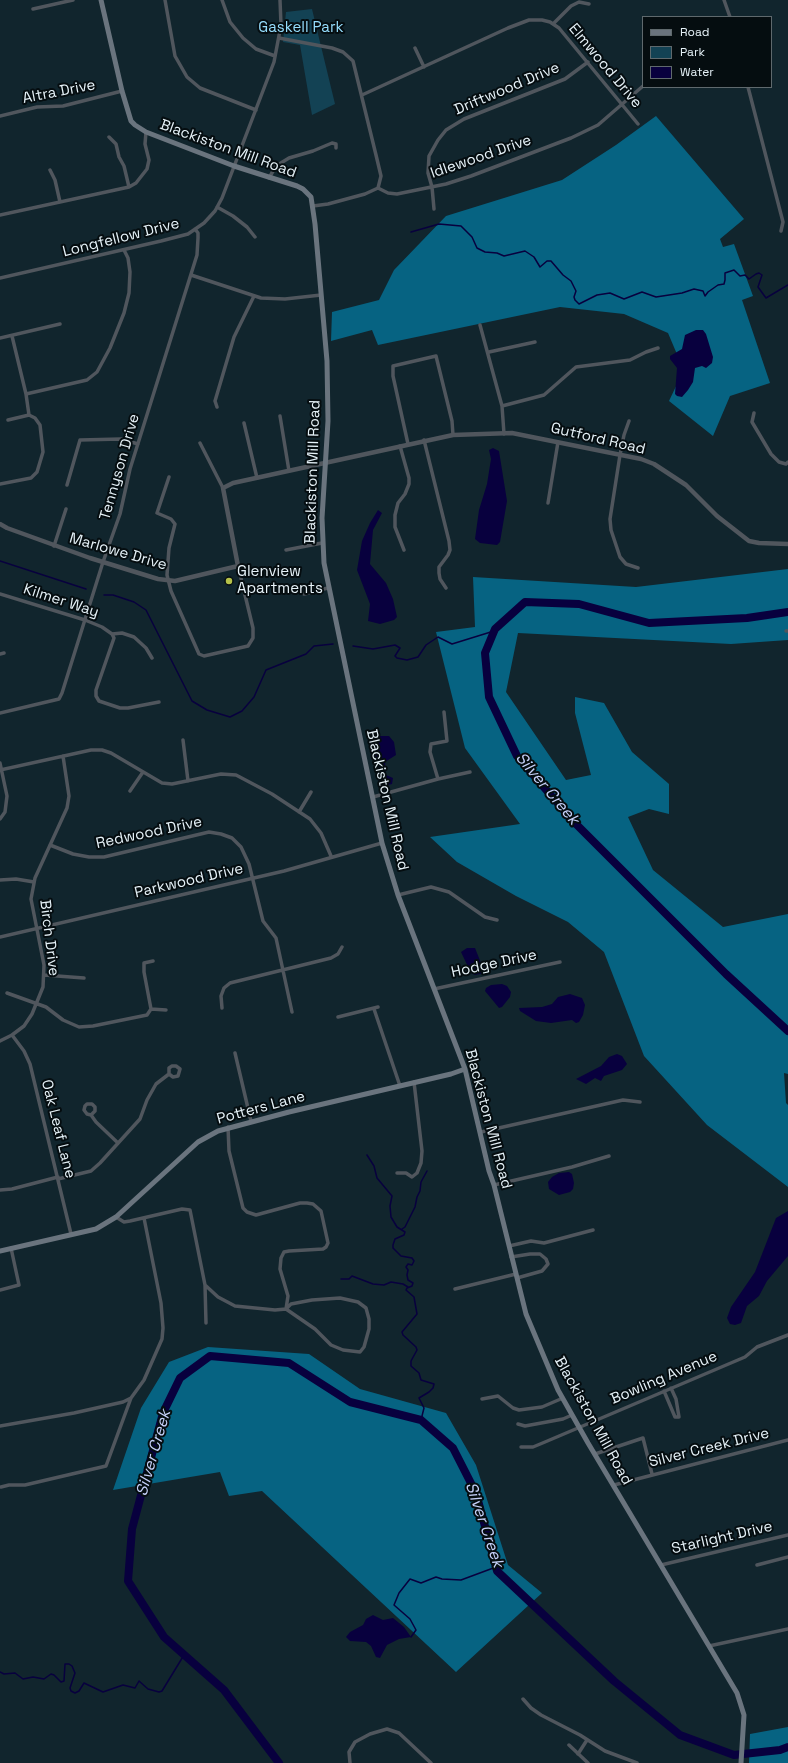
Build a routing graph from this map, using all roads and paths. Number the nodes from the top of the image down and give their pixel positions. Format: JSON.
{"nodes":[{"id":1,"x":73,"y":0,"type":"edge"},
{"id":2,"x":101,"y":0,"type":"edge"},
{"id":3,"x":165,"y":0,"type":"edge"},
{"id":4,"x":222,"y":0,"type":"edge"},
{"id":5,"x":280,"y":0,"type":"edge"},
{"id":6,"x":724,"y":0,"type":"edge"},
{"id":7,"x":589,"y":4,"type":"dead end"},
{"id":8,"x":33,"y":9,"type":"dead end"},
{"id":9,"x":730,"y":16,"type":"edge"},
{"id":10,"x":553,"y":24,"type":"junction"},
{"id":11,"x":280,"y":38,"type":"junction"},
{"id":12,"x":415,"y":48,"type":"dead end"},
{"id":13,"x":275,"y":56,"type":"junction"},
{"id":14,"x":588,"y":62,"type":"junction"},
{"id":15,"x":424,"y":67,"type":"junction"},
{"id":16,"x":642,"y":87,"type":"edge"},
{"id":17,"x":748,"y":88,"type":"edge"},
{"id":18,"x":122,"y":91,"type":"junction"},
{"id":19,"x":362,"y":95,"type":"junction"},
{"id":20,"x":622,"y":104,"type":"junction"},
{"id":21,"x":256,"y":110,"type":"junction"},
{"id":22,"x":0,"y":116,"type":"edge"},
{"id":23,"x":638,"y":124,"type":"dead end"},
{"id":24,"x":146,"y":132,"type":"junction"},
{"id":25,"x":109,"y":137,"type":"dead end"},
{"id":26,"x":336,"y":148,"type":"dead end"},
{"id":27,"x":234,"y":166,"type":"junction"},
{"id":28,"x":50,"y":170,"type":"dead end"},
{"id":29,"x":269,"y":178,"type":"junction"},
{"id":30,"x":129,"y":187,"type":"junction"},
{"id":31,"x":432,"y":187,"type":"junction"},
{"id":32,"x":378,"y":188,"type":"junction"},
{"id":33,"x":60,"y":202,"type":"junction"},
{"id":34,"x":313,"y":206,"type":"junction"},
{"id":35,"x":217,"y":207,"type":"junction"},
{"id":36,"x":434,"y":209,"type":"dead end"},
{"id":37,"x":0,"y":215,"type":"edge"},
{"id":38,"x":195,"y":229,"type":"junction"},
{"id":39,"x":781,"y":231,"type":"dead end"},
{"id":40,"x":255,"y":237,"type":"dead end"},
{"id":41,"x":124,"y":250,"type":"junction"},
{"id":42,"x":191,"y":275,"type":"junction"},
{"id":43,"x":0,"y":278,"type":"edge"},
{"id":44,"x":321,"y":295,"type":"junction"},
{"id":45,"x":254,"y":296,"type":"junction"},
{"id":46,"x":60,"y":324,"type":"dead end"},
{"id":47,"x":480,"y":325,"type":"dead end"},
{"id":48,"x":12,"y":336,"type":"junction"},
{"id":49,"x":0,"y":338,"type":"edge"},
{"id":50,"x":535,"y":342,"type":"dead end"},
{"id":51,"x":658,"y":348,"type":"dead end"},
{"id":52,"x":488,"y":352,"type":"junction"},
{"id":53,"x":26,"y":394,"type":"junction"},
{"id":54,"x":502,"y":406,"type":"junction"},
{"id":55,"x":217,"y":407,"type":"dead end"},
{"id":56,"x":754,"y":413,"type":"dead end"},
{"id":57,"x":29,"y":415,"type":"junction"},
{"id":58,"x":280,"y":416,"type":"dead end"},
{"id":59,"x":8,"y":420,"type":"dead end"},
{"id":60,"x":629,"y":421,"type":"dead end"},
{"id":61,"x":244,"y":424,"type":"dead end"},
{"id":62,"x":453,"y":434,"type":"junction"},
{"id":63,"x":504,"y":434,"type":"junction"},
{"id":64,"x":424,"y":440,"type":"junction"},
{"id":65,"x":558,"y":442,"type":"junction"},
{"id":66,"x":200,"y":443,"type":"dead end"},
{"id":67,"x":138,"y":444,"type":"junction"},
{"id":68,"x":408,"y":444,"type":"junction"},
{"id":69,"x":400,"y":446,"type":"junction"},
{"id":70,"x":620,"y":455,"type":"junction"},
{"id":71,"x":788,"y":462,"type":"edge"},
{"id":72,"x":326,"y":463,"type":"junction"},
{"id":73,"x":289,"y":471,"type":"junction"},
{"id":74,"x":169,"y":477,"type":"dead end"},
{"id":75,"x":257,"y":478,"type":"junction"},
{"id":76,"x":0,"y":484,"type":"edge"},
{"id":77,"x":67,"y":485,"type":"dead end"},
{"id":78,"x":223,"y":488,"type":"junction"},
{"id":79,"x":548,"y":503,"type":"dead end"},
{"id":80,"x":66,"y":509,"type":"dead end"},
{"id":81,"x":0,"y":524,"type":"edge"},
{"id":82,"x":322,"y":543,"type":"junction"},
{"id":83,"x":788,"y":544,"type":"edge"},
{"id":84,"x":54,"y":546,"type":"junction"},
{"id":85,"x":286,"y":550,"type":"dead end"},
{"id":86,"x":404,"y":550,"type":"dead end"},
{"id":87,"x":102,"y":562,"type":"junction"},
{"id":88,"x":238,"y":566,"type":"junction"},
{"id":89,"x":638,"y":568,"type":"dead end"},
{"id":90,"x":169,"y":580,"type":"junction"},
{"id":91,"x":328,"y":588,"type":"junction"},
{"id":92,"x":446,"y":588,"type":"dead end"},
{"id":93,"x":0,"y":594,"type":"edge"},
{"id":94,"x":304,"y":594,"type":"dead end"},
{"id":95,"x":85,"y":620,"type":"junction"},
{"id":96,"x":112,"y":634,"type":"junction"},
{"id":97,"x":152,"y":658,"type":"dead end"},
{"id":98,"x":159,"y":702,"type":"dead end"},
{"id":99,"x":444,"y":712,"type":"dead end"},
{"id":100,"x":0,"y":713,"type":"edge"},
{"id":101,"x":183,"y":740,"type":"dead end"},
{"id":102,"x":63,"y":756,"type":"junction"},
{"id":103,"x":0,"y":763,"type":"edge"},
{"id":104,"x":1,"y":769,"type":"edge"},
{"id":105,"x":143,"y":772,"type":"junction"},
{"id":106,"x":470,"y":772,"type":"dead end"},
{"id":107,"x":438,"y":779,"type":"junction"},
{"id":108,"x":188,"y":781,"type":"junction"},
{"id":109,"x":130,"y":791,"type":"dead end"},
{"id":110,"x":311,"y":792,"type":"dead end"},
{"id":111,"x":372,"y":797,"type":"junction"},
{"id":112,"x":299,"y":812,"type":"junction"},
{"id":113,"x":0,"y":819,"type":"edge"},
{"id":114,"x":382,"y":843,"type":"junction"},
{"id":115,"x":50,"y":845,"type":"junction"},
{"id":116,"x":332,"y":856,"type":"junction"},
{"id":117,"x":253,"y":879,"type":"junction"},
{"id":118,"x":0,"y":880,"type":"edge"},
{"id":119,"x":34,"y":882,"type":"junction"},
{"id":120,"x":398,"y":895,"type":"junction"},
{"id":121,"x":497,"y":920,"type":"dead end"},
{"id":122,"x":37,"y":928,"type":"junction"},
{"id":123,"x":0,"y":937,"type":"edge"},
{"id":124,"x":342,"y":947,"type":"dead end"},
{"id":125,"x":153,"y":961,"type":"dead end"},
{"id":126,"x":560,"y":962,"type":"dead end"},
{"id":127,"x":283,"y":971,"type":"junction"},
{"id":128,"x":44,"y":974,"type":"junction"},
{"id":129,"x":84,"y":978,"type":"dead end"},
{"id":130,"x":434,"y":989,"type":"junction"},
{"id":131,"x":7,"y":993,"type":"dead end"},
{"id":132,"x":37,"y":1004,"type":"junction"},
{"id":133,"x":378,"y":1007,"type":"dead end"},
{"id":134,"x":222,"y":1008,"type":"dead end"},
{"id":135,"x":150,"y":1009,"type":"junction"},
{"id":136,"x":374,"y":1009,"type":"junction"},
{"id":137,"x":166,"y":1010,"type":"dead end"},
{"id":138,"x":292,"y":1012,"type":"dead end"},
{"id":139,"x":338,"y":1017,"type":"dead end"},
{"id":140,"x":12,"y":1035,"type":"junction"},
{"id":141,"x":0,"y":1041,"type":"edge"},
{"id":142,"x":235,"y":1053,"type":"dead end"},
{"id":143,"x":465,"y":1069,"type":"junction"},
{"id":144,"x":169,"y":1074,"type":"dead end"},
{"id":145,"x":414,"y":1082,"type":"junction"},
{"id":146,"x":400,"y":1086,"type":"junction"},
{"id":147,"x":640,"y":1102,"type":"dead end"},
{"id":148,"x":91,"y":1115,"type":"dead end"},
{"id":149,"x":251,"y":1122,"type":"junction"},
{"id":150,"x":228,"y":1127,"type":"junction"},
{"id":151,"x":481,"y":1132,"type":"junction"},
{"id":152,"x":118,"y":1143,"type":"junction"},
{"id":153,"x":609,"y":1156,"type":"dead end"},
{"id":154,"x":397,"y":1173,"type":"dead end"},
{"id":155,"x":58,"y":1178,"type":"junction"},
{"id":156,"x":494,"y":1185,"type":"junction"},
{"id":157,"x":0,"y":1190,"type":"edge"},
{"id":158,"x":116,"y":1217,"type":"junction"},
{"id":159,"x":144,"y":1218,"type":"junction"},
{"id":160,"x":593,"y":1230,"type":"dead end"},
{"id":161,"x":71,"y":1234,"type":"junction"},
{"id":162,"x":509,"y":1246,"type":"junction"},
{"id":163,"x":11,"y":1248,"type":"junction"},
{"id":164,"x":0,"y":1251,"type":"edge"},
{"id":165,"x":511,"y":1257,"type":"junction"},
{"id":166,"x":516,"y":1276,"type":"junction"},
{"id":167,"x":205,"y":1285,"type":"junction"},
{"id":168,"x":455,"y":1289,"type":"dead end"},
{"id":169,"x":0,"y":1290,"type":"edge"},
{"id":170,"x":286,"y":1309,"type":"junction"},
{"id":171,"x":206,"y":1323,"type":"dead end"},
{"id":172,"x":788,"y":1335,"type":"edge"},
{"id":173,"x":671,"y":1388,"type":"junction"},
{"id":174,"x":664,"y":1391,"type":"junction"},
{"id":175,"x":131,"y":1398,"type":"junction"},
{"id":176,"x":563,"y":1398,"type":"junction"},
{"id":177,"x":482,"y":1399,"type":"dead end"},
{"id":178,"x":572,"y":1415,"type":"junction"},
{"id":179,"x":518,"y":1424,"type":"dead end"},
{"id":180,"x":0,"y":1426,"type":"edge"},
{"id":181,"x":579,"y":1427,"type":"junction"},
{"id":182,"x":788,"y":1440,"type":"edge"},
{"id":183,"x":521,"y":1447,"type":"dead end"},
{"id":184,"x":594,"y":1454,"type":"junction"},
{"id":185,"x":652,"y":1474,"type":"junction"},
{"id":186,"x":614,"y":1485,"type":"junction"},
{"id":187,"x":1,"y":1487,"type":"edge"},
{"id":188,"x":788,"y":1535,"type":"edge"},
{"id":189,"x":788,"y":1557,"type":"edge"},
{"id":190,"x":661,"y":1565,"type":"junction"},
{"id":191,"x":757,"y":1565,"type":"dead end"},
{"id":192,"x":788,"y":1629,"type":"edge"},
{"id":193,"x":709,"y":1646,"type":"junction"},
{"id":194,"x":523,"y":1699,"type":"dead end"},
{"id":195,"x":587,"y":1740,"type":"junction"},
{"id":196,"x":570,"y":1745,"type":"dead end"},
{"id":197,"x":578,"y":1754,"type":"junction"},
{"id":198,"x":350,"y":1763,"type":"edge"},
{"id":199,"x":431,"y":1763,"type":"edge"},
{"id":200,"x":588,"y":1763,"type":"edge"},
{"id":201,"x":636,"y":1763,"type":"edge"},
{"id":202,"x":741,"y":1763,"type":"edge"}],
"edges":[{"from":1,"to":8,"type":"street"},
{"from":2,"to":18,"type":"main road","name":"Blackiston Mill Road"},
{"from":3,"to":21,"type":"street"},
{"from":4,"to":13,"type":"street"},
{"from":5,"to":11,"type":"street","name":"Longfellow Drive"},
{"from":6,"to":9,"type":"street"},
{"from":7,"to":10,"type":"street","name":"Elmwood Drive"},
{"from":10,"to":14,"type":"street","name":"Elmwood Drive"},
{"from":10,"to":15,"type":"street","name":"Elmwood Drive"},
{"from":11,"to":13,"type":"street","name":"Longfellow Drive"},
{"from":11,"to":19,"type":"street"},
{"from":12,"to":15,"type":"street"},
{"from":13,"to":21,"type":"street","name":"Longfellow Drive"},
{"from":14,"to":20,"type":"street","name":"Elmwood Drive"},
{"from":14,"to":31,"type":"street","name":"Driftwood Drive"},
{"from":15,"to":19,"type":"street","name":"Elmwood Drive"},
{"from":16,"to":20,"type":"street","name":"Idlewood Drive"},
{"from":17,"to":39,"type":"street"},
{"from":18,"to":22,"type":"street","name":"Altra Drive"},
{"from":18,"to":24,"type":"main road","name":"Blackiston Mill Road"},
{"from":19,"to":32,"type":"street"},
{"from":20,"to":23,"type":"street","name":"Elmwood Drive"},
{"from":20,"to":31,"type":"street","name":"Idlewood Drive"},
{"from":21,"to":27,"type":"street","name":"Longfellow Drive"},
{"from":24,"to":27,"type":"main road","name":"Blackiston Mill Road"},
{"from":24,"to":30,"type":"street"},
{"from":25,"to":30,"type":"street"},
{"from":26,"to":29,"type":"street"},
{"from":27,"to":29,"type":"main road","name":"Blackiston Mill Road"},
{"from":27,"to":35,"type":"street","name":"Longfellow Drive"},
{"from":28,"to":33,"type":"street"},
{"from":29,"to":34,"type":"main road","name":"Blackiston Mill Road"},
{"from":30,"to":33,"type":"street"},
{"from":31,"to":32,"type":"street","name":"Idlewood Drive"},
{"from":31,"to":36,"type":"street","name":"Driftwood Drive"},
{"from":32,"to":34,"type":"street"},
{"from":33,"to":37,"type":"street"},
{"from":34,"to":44,"type":"main road","name":"Blackiston Mill Road"},
{"from":35,"to":38,"type":"street","name":"Longfellow Drive"},
{"from":35,"to":40,"type":"street"},
{"from":38,"to":41,"type":"street","name":"Longfellow Drive"},
{"from":38,"to":42,"type":"street","name":"Tennyson Drive"},
{"from":41,"to":43,"type":"street","name":"Longfellow Drive"},
{"from":41,"to":53,"type":"street"},
{"from":42,"to":45,"type":"street"},
{"from":42,"to":67,"type":"street","name":"Tennyson Drive"},
{"from":44,"to":45,"type":"street"},
{"from":44,"to":72,"type":"main road","name":"Blackiston Mill Road"},
{"from":45,"to":55,"type":"street"},
{"from":46,"to":48,"type":"street"},
{"from":47,"to":52,"type":"street"},
{"from":48,"to":49,"type":"street"},
{"from":48,"to":53,"type":"street"},
{"from":50,"to":52,"type":"street"},
{"from":51,"to":54,"type":"street"},
{"from":52,"to":54,"type":"street"},
{"from":53,"to":57,"type":"street"},
{"from":54,"to":63,"type":"street"},
{"from":56,"to":71,"type":"street"},
{"from":57,"to":59,"type":"street"},
{"from":57,"to":76,"type":"street"},
{"from":58,"to":73,"type":"street"},
{"from":60,"to":70,"type":"street"},
{"from":61,"to":75,"type":"street"},
{"from":62,"to":63,"type":"street","name":"Gutford Road"},
{"from":62,"to":64,"type":"street","name":"Gutford Road"},
{"from":62,"to":68,"type":"street"},
{"from":63,"to":65,"type":"street","name":"Gutford Road"},
{"from":64,"to":68,"type":"street","name":"Gutford Road"},
{"from":64,"to":92,"type":"street"},
{"from":65,"to":70,"type":"street","name":"Gutford Road"},
{"from":65,"to":79,"type":"street"},
{"from":66,"to":78,"type":"street"},
{"from":67,"to":77,"type":"street"},
{"from":67,"to":87,"type":"street","name":"Tennyson Drive"},
{"from":68,"to":69,"type":"street","name":"Gutford Road"},
{"from":69,"to":72,"type":"street","name":"Gutford Road"},
{"from":69,"to":86,"type":"street"},
{"from":70,"to":83,"type":"street","name":"Gutford Road"},
{"from":70,"to":89,"type":"street"},
{"from":72,"to":73,"type":"street"},
{"from":72,"to":82,"type":"main road","name":"Blackiston Mill Road"},
{"from":73,"to":75,"type":"street"},
{"from":74,"to":90,"type":"street"},
{"from":75,"to":78,"type":"street"},
{"from":78,"to":88,"type":"street"},
{"from":80,"to":84,"type":"street"},
{"from":81,"to":84,"type":"street","name":"Marlowe Drive"},
{"from":82,"to":85,"type":"street"},
{"from":82,"to":91,"type":"main road","name":"Blackiston Mill Road"},
{"from":84,"to":87,"type":"street","name":"Marlowe Drive"},
{"from":87,"to":90,"type":"street","name":"Marlowe Drive"},
{"from":87,"to":95,"type":"street","name":"Tennyson Drive"},
{"from":88,"to":90,"type":"street","name":"Marlowe Drive"},
{"from":88,"to":90,"type":"street"},
{"from":91,"to":94,"type":"street"},
{"from":91,"to":111,"type":"main road","name":"Blackiston Mill Road"},
{"from":93,"to":95,"type":"street","name":"Kilmer Way"},
{"from":95,"to":96,"type":"street","name":"Kilmer Way"},
{"from":95,"to":100,"type":"street","name":"Tennyson Drive"},
{"from":96,"to":97,"type":"street","name":"Kilmer Way"},
{"from":96,"to":98,"type":"street","name":"Kilmer Way"},
{"from":99,"to":107,"type":"street"},
{"from":101,"to":108,"type":"street"},
{"from":102,"to":104,"type":"street"},
{"from":102,"to":105,"type":"street"},
{"from":102,"to":115,"type":"street","name":"Birch Drive"},
{"from":103,"to":104,"type":"street"},
{"from":104,"to":113,"type":"street"},
{"from":105,"to":108,"type":"street"},
{"from":105,"to":109,"type":"street"},
{"from":106,"to":107,"type":"street"},
{"from":107,"to":111,"type":"street"},
{"from":108,"to":112,"type":"street"},
{"from":110,"to":112,"type":"street"},
{"from":111,"to":114,"type":"main road","name":"Blackiston Mill Road"},
{"from":112,"to":116,"type":"street"},
{"from":114,"to":116,"type":"street","name":"Parkwood Drive"},
{"from":114,"to":120,"type":"main road","name":"Blackiston Mill Road"},
{"from":115,"to":117,"type":"street","name":"Redwood Drive"},
{"from":115,"to":119,"type":"street","name":"Birch Drive"},
{"from":116,"to":117,"type":"street","name":"Parkwood Drive"},
{"from":117,"to":122,"type":"street","name":"Parkwood Drive"},
{"from":117,"to":127,"type":"street","name":"Redwood Drive"},
{"from":118,"to":119,"type":"street"},
{"from":119,"to":122,"type":"street","name":"Birch Drive"},
{"from":120,"to":121,"type":"street"},
{"from":120,"to":130,"type":"main road","name":"Blackiston Mill Road"},
{"from":122,"to":123,"type":"street","name":"Parkwood Drive"},
{"from":122,"to":128,"type":"street","name":"Birch Drive"},
{"from":124,"to":127,"type":"street"},
{"from":125,"to":135,"type":"street"},
{"from":126,"to":130,"type":"street","name":"Hodge Drive"},
{"from":127,"to":134,"type":"street"},
{"from":127,"to":138,"type":"street","name":"Redwood Drive"},
{"from":128,"to":129,"type":"street"},
{"from":128,"to":132,"type":"street","name":"Birch Drive"},
{"from":130,"to":143,"type":"main road","name":"Blackiston Mill Road"},
{"from":131,"to":132,"type":"street"},
{"from":132,"to":135,"type":"street"},
{"from":132,"to":140,"type":"street","name":"Birch Drive"},
{"from":133,"to":136,"type":"street"},
{"from":135,"to":137,"type":"street"},
{"from":136,"to":139,"type":"street"},
{"from":136,"to":146,"type":"street"},
{"from":140,"to":141,"type":"street","name":"Birch Drive"},
{"from":140,"to":155,"type":"street","name":"Oak Leaf Lane"},
{"from":142,"to":149,"type":"street"},
{"from":143,"to":145,"type":"main road","name":"Potters Lane"},
{"from":143,"to":151,"type":"main road","name":"Blackiston Mill Road"},
{"from":144,"to":152,"type":"street"},
{"from":145,"to":146,"type":"main road","name":"Potters Lane"},
{"from":145,"to":154,"type":"street"},
{"from":146,"to":149,"type":"main road","name":"Potters Lane"},
{"from":147,"to":151,"type":"street"},
{"from":148,"to":152,"type":"street"},
{"from":149,"to":150,"type":"main road","name":"Potters Lane"},
{"from":150,"to":158,"type":"main road","name":"Potters Lane"},
{"from":150,"to":170,"type":"street"},
{"from":151,"to":156,"type":"main road","name":"Blackiston Mill Road"},
{"from":152,"to":155,"type":"street"},
{"from":153,"to":156,"type":"street"},
{"from":155,"to":157,"type":"street"},
{"from":155,"to":161,"type":"street","name":"Oak Leaf Lane"},
{"from":156,"to":162,"type":"main road","name":"Blackiston Mill Road"},
{"from":158,"to":159,"type":"street"},
{"from":158,"to":161,"type":"main road","name":"Potters Lane"},
{"from":159,"to":167,"type":"street"},
{"from":159,"to":175,"type":"street"},
{"from":160,"to":162,"type":"street"},
{"from":161,"to":163,"type":"main road","name":"Potters Lane"},
{"from":162,"to":165,"type":"main road","name":"Blackiston Mill Road"},
{"from":163,"to":164,"type":"main road","name":"Potters Lane"},
{"from":163,"to":169,"type":"street"},
{"from":165,"to":166,"type":"main road","name":"Blackiston Mill Road"},
{"from":165,"to":166,"type":"street"},
{"from":166,"to":168,"type":"street"},
{"from":166,"to":176,"type":"main road","name":"Blackiston Mill Road"},
{"from":167,"to":170,"type":"street"},
{"from":167,"to":171,"type":"street"},
{"from":170,"to":170,"type":"street"},
{"from":172,"to":173,"type":"street","name":"Bowling Avenue"},
{"from":173,"to":174,"type":"street","name":"Bowling Avenue"},
{"from":173,"to":174,"type":"street"},
{"from":174,"to":181,"type":"street","name":"Bowling Avenue"},
{"from":175,"to":180,"type":"street"},
{"from":175,"to":187,"type":"street"},
{"from":176,"to":177,"type":"street"},
{"from":176,"to":178,"type":"main road","name":"Blackiston Mill Road"},
{"from":178,"to":179,"type":"street"},
{"from":178,"to":181,"type":"main road","name":"Blackiston Mill Road"},
{"from":181,"to":183,"type":"street","name":"Bowling Avenue"},
{"from":181,"to":184,"type":"main road","name":"Blackiston Mill Road"},
{"from":182,"to":185,"type":"street","name":"Silver Creek Drive"},
{"from":184,"to":185,"type":"street"},
{"from":184,"to":186,"type":"main road","name":"Blackiston Mill Road"},
{"from":185,"to":186,"type":"street","name":"Silver Creek Drive"},
{"from":186,"to":190,"type":"main road","name":"Blackiston Mill Road"},
{"from":188,"to":190,"type":"street","name":"Starlight Drive"},
{"from":189,"to":191,"type":"street"},
{"from":190,"to":193,"type":"main road","name":"Blackiston Mill Road"},
{"from":192,"to":193,"type":"street"},
{"from":193,"to":202,"type":"main road","name":"Blackiston Mill Road"},
{"from":194,"to":195,"type":"street"},
{"from":195,"to":197,"type":"street"},
{"from":195,"to":201,"type":"street"},
{"from":196,"to":197,"type":"street"},
{"from":197,"to":200,"type":"street"},
{"from":198,"to":199,"type":"street"}]}
